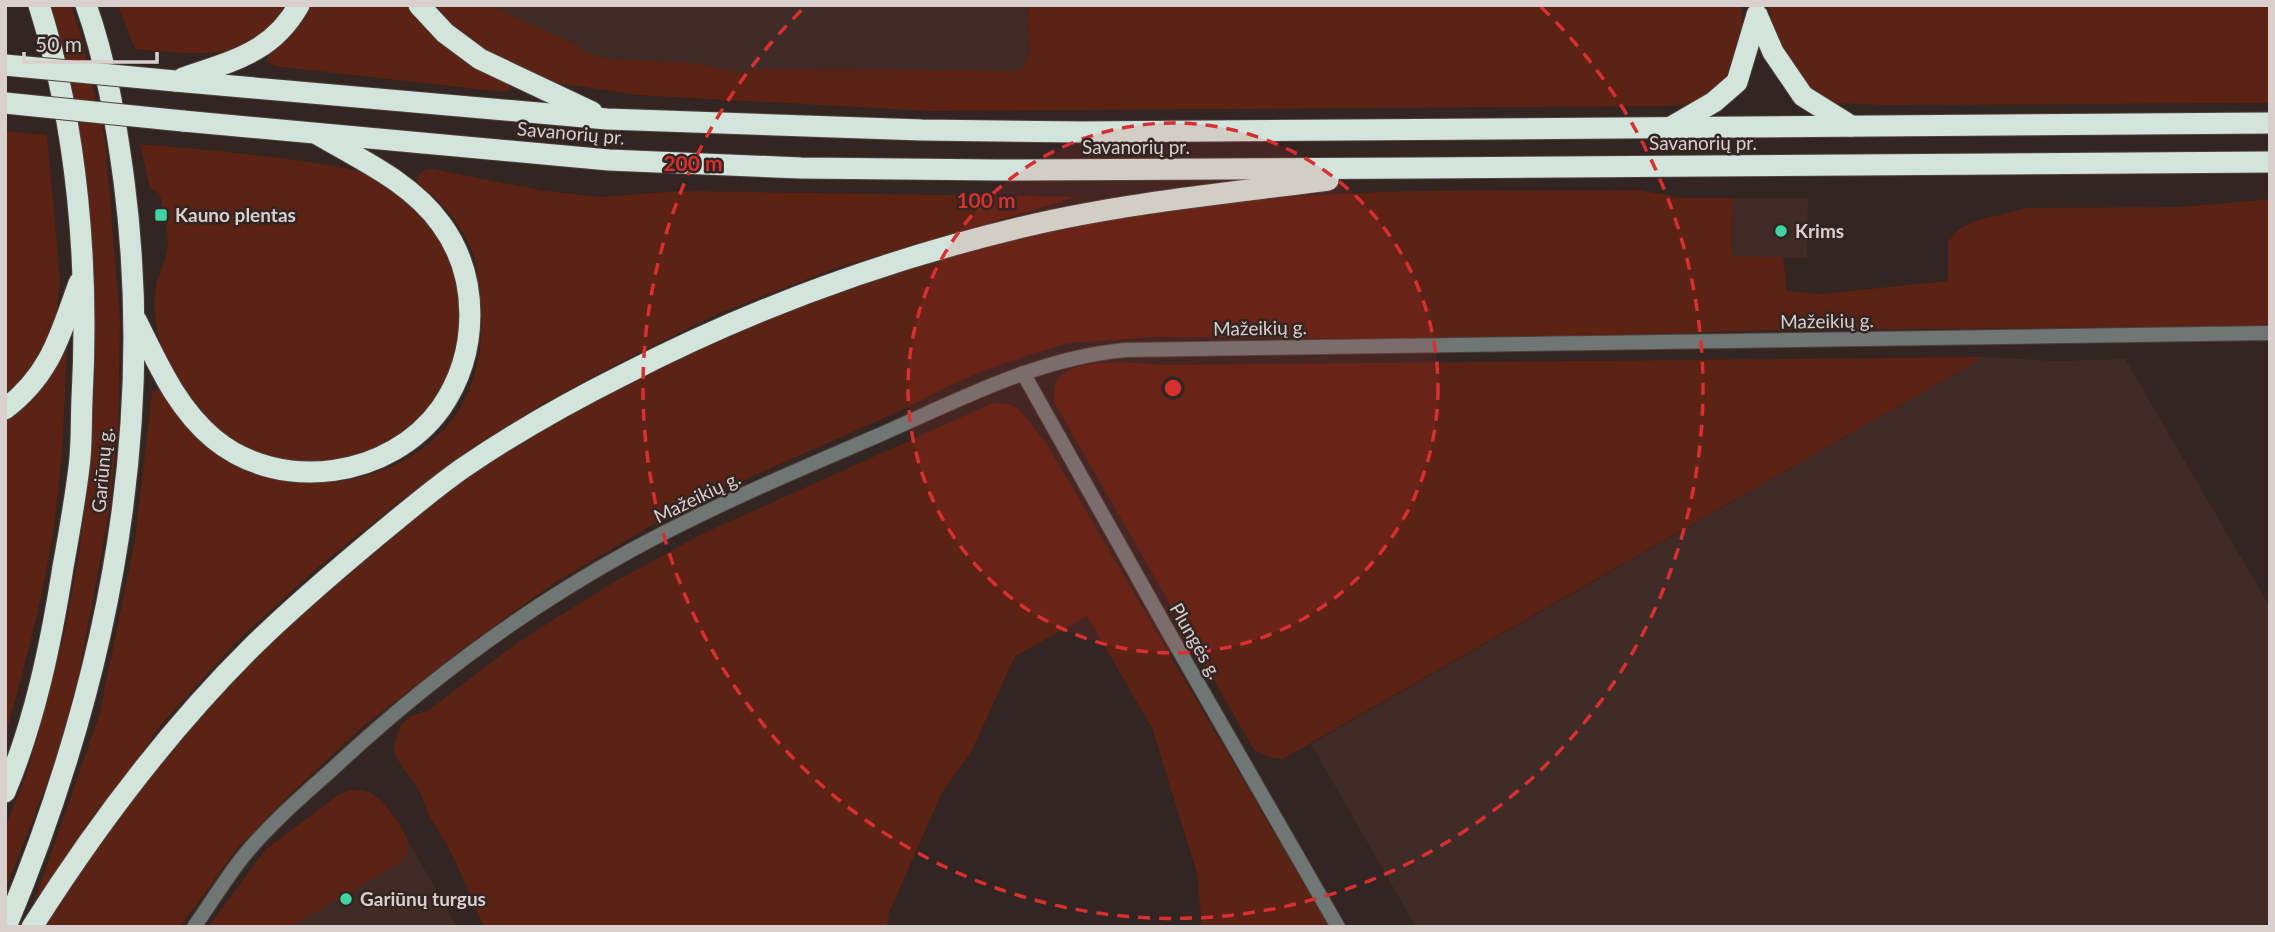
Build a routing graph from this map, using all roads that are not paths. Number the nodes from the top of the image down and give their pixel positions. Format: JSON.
{"nodes":[{"id":1,"x":38,"y":5,"type":"edge"},
{"id":2,"x":299,"y":5,"type":"edge"},
{"id":3,"x":419,"y":5,"type":"edge"},
{"id":4,"x":87,"y":7,"type":"edge"},
{"id":5,"x":1756,"y":10,"type":"edge"},
{"id":6,"x":5,"y":65,"type":"edge"},
{"id":7,"x":175,"y":81,"type":"junction"},
{"id":8,"x":5,"y":103,"type":"edge"},
{"id":9,"x":607,"y":119,"type":"junction"},
{"id":10,"x":2270,"y":124,"type":"edge"},
{"id":11,"x":1851,"y":126,"type":"junction"},
{"id":12,"x":1669,"y":128,"type":"junction"},
{"id":13,"x":312,"y":131,"type":"junction"},
{"id":14,"x":2270,"y":162,"type":"edge"},
{"id":15,"x":1421,"y":168,"type":"junction"},
{"id":16,"x":83,"y":271,"type":"junction"},
{"id":17,"x":135,"y":317,"type":"junction"},
{"id":18,"x":2270,"y":333,"type":"edge"},
{"id":19,"x":1023,"y":373,"type":"junction"},
{"id":20,"x":5,"y":409,"type":"edge"},
{"id":21,"x":5,"y":792,"type":"edge"},
{"id":22,"x":6,"y":927,"type":"edge"},
{"id":23,"x":32,"y":927,"type":"edge"},
{"id":24,"x":194,"y":927,"type":"edge"},
{"id":25,"x":1338,"y":927,"type":"edge"}],
"edges":[{"from":1,"to":16,"type":"highway","name":"Gariūnų g."},
{"from":2,"to":7,"type":"highway"},
{"from":3,"to":9,"type":"highway"},
{"from":4,"to":17,"type":"highway","name":"Gariūnų g."},
{"from":5,"to":11,"type":"highway"},
{"from":5,"to":12,"type":"highway"},
{"from":6,"to":7,"type":"highway","name":"Savanorių pr.","bridge":true},
{"from":7,"to":9,"type":"highway","name":"Savanorių pr."},
{"from":8,"to":13,"type":"highway","name":"Savanorių pr.","bridge":true},
{"from":9,"to":12,"type":"highway","name":"Savanorių pr."},
{"from":10,"to":11,"type":"highway","name":"Savanorių pr."},
{"from":11,"to":12,"type":"highway","name":"Savanorių pr."},
{"from":13,"to":15,"type":"highway","name":"Savanorių pr."},
{"from":13,"to":17,"type":"highway"},
{"from":14,"to":15,"type":"highway","name":"Savanorių pr."},
{"from":15,"to":23,"type":"highway"},
{"from":16,"to":20,"type":"highway"},
{"from":16,"to":21,"type":"highway","name":"Gariūnų g."},
{"from":17,"to":22,"type":"highway","name":"Gariūnų g."},
{"from":18,"to":19,"type":"street","name":"Mažeikių g."},
{"from":19,"to":24,"type":"street","name":"Mažeikių g."},
{"from":19,"to":25,"type":"street","name":"Plungės g."}]}
